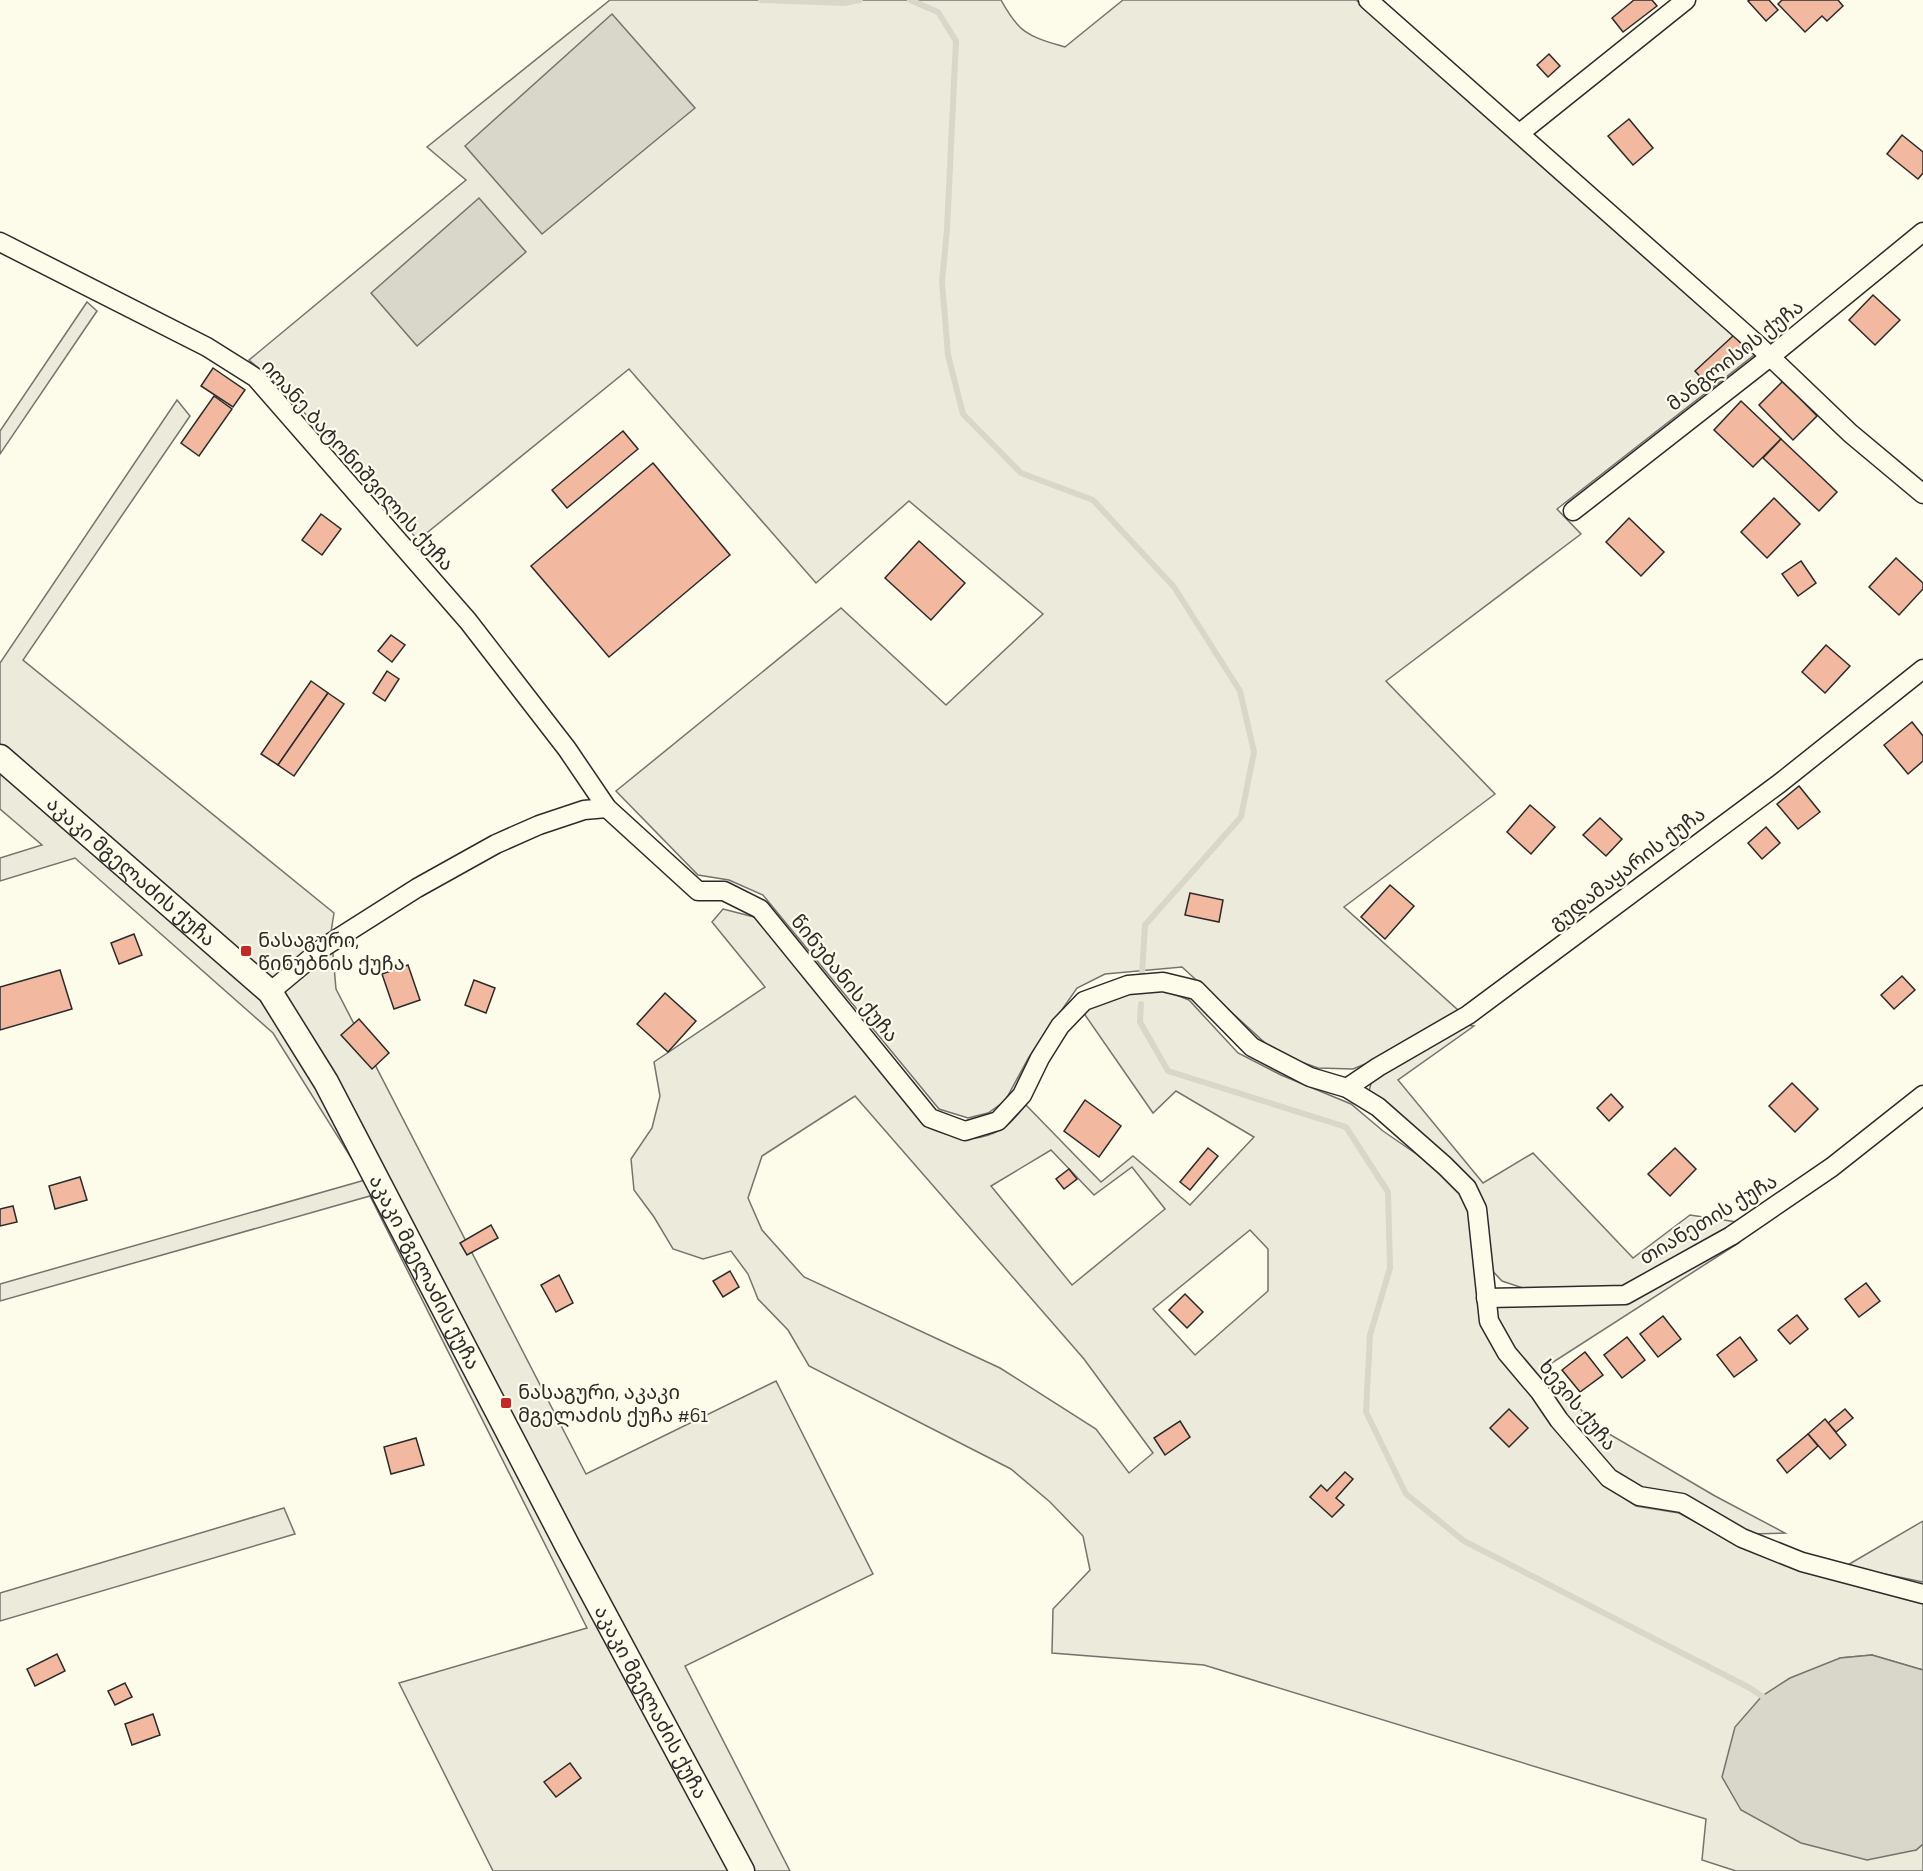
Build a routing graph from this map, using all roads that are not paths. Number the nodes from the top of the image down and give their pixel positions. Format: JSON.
{"nodes":[{"id":1,"x":1368,"y":0,"type":"edge"},
{"id":2,"x":1686,"y":0,"type":"edge"},
{"id":3,"x":1520,"y":133,"type":"junction"},
{"id":4,"x":1923,"y":232,"type":"edge"},
{"id":5,"x":0,"y":242,"type":"edge"},
{"id":6,"x":1770,"y":357,"type":"junction"},
{"id":7,"x":1923,"y":494,"type":"edge"},
{"id":8,"x":1573,"y":511,"type":"dead end"},
{"id":9,"x":1923,"y":669,"type":"edge"},
{"id":10,"x":0,"y":757,"type":"edge"},
{"id":11,"x":607,"y":808,"type":"junction"},
{"id":12,"x":270,"y":992,"type":"junction"},
{"id":13,"x":1347,"y":1088,"type":"junction"},
{"id":14,"x":1923,"y":1095,"type":"edge"},
{"id":15,"x":1486,"y":1298,"type":"junction"},
{"id":16,"x":1923,"y":1594,"type":"edge"},
{"id":17,"x":742,"y":1871,"type":"edge"}],
"edges":[{"from":1,"to":3,"type":"street"},
{"from":2,"to":3,"type":"street"},
{"from":3,"to":6,"type":"street"},
{"from":4,"to":6,"type":"street","name":"მანგლისის ქუჩა"},
{"from":5,"to":11,"type":"street","name":"იოანე ბატონიშვილის ქუჩა"},
{"from":6,"to":7,"type":"street"},
{"from":6,"to":8,"type":"street","name":"მანგლისის ქუჩა"},
{"from":9,"to":13,"type":"street","name":"გუდამაყარის ქუჩა"},
{"from":10,"to":12,"type":"street","name":"აკაკი მგელაძის ქუჩა"},
{"from":11,"to":12,"type":"street"},
{"from":11,"to":13,"type":"street","name":"წინუბანის ქუჩა"},
{"from":12,"to":17,"type":"street","name":"აკაკი მგელაძის ქუჩა"},
{"from":13,"to":15,"type":"street","name":"ხევის ქუჩა"},
{"from":14,"to":15,"type":"street","name":"თიანეთის ქუჩა"},
{"from":15,"to":16,"type":"street","name":"ხევის ქუჩა"}]}
